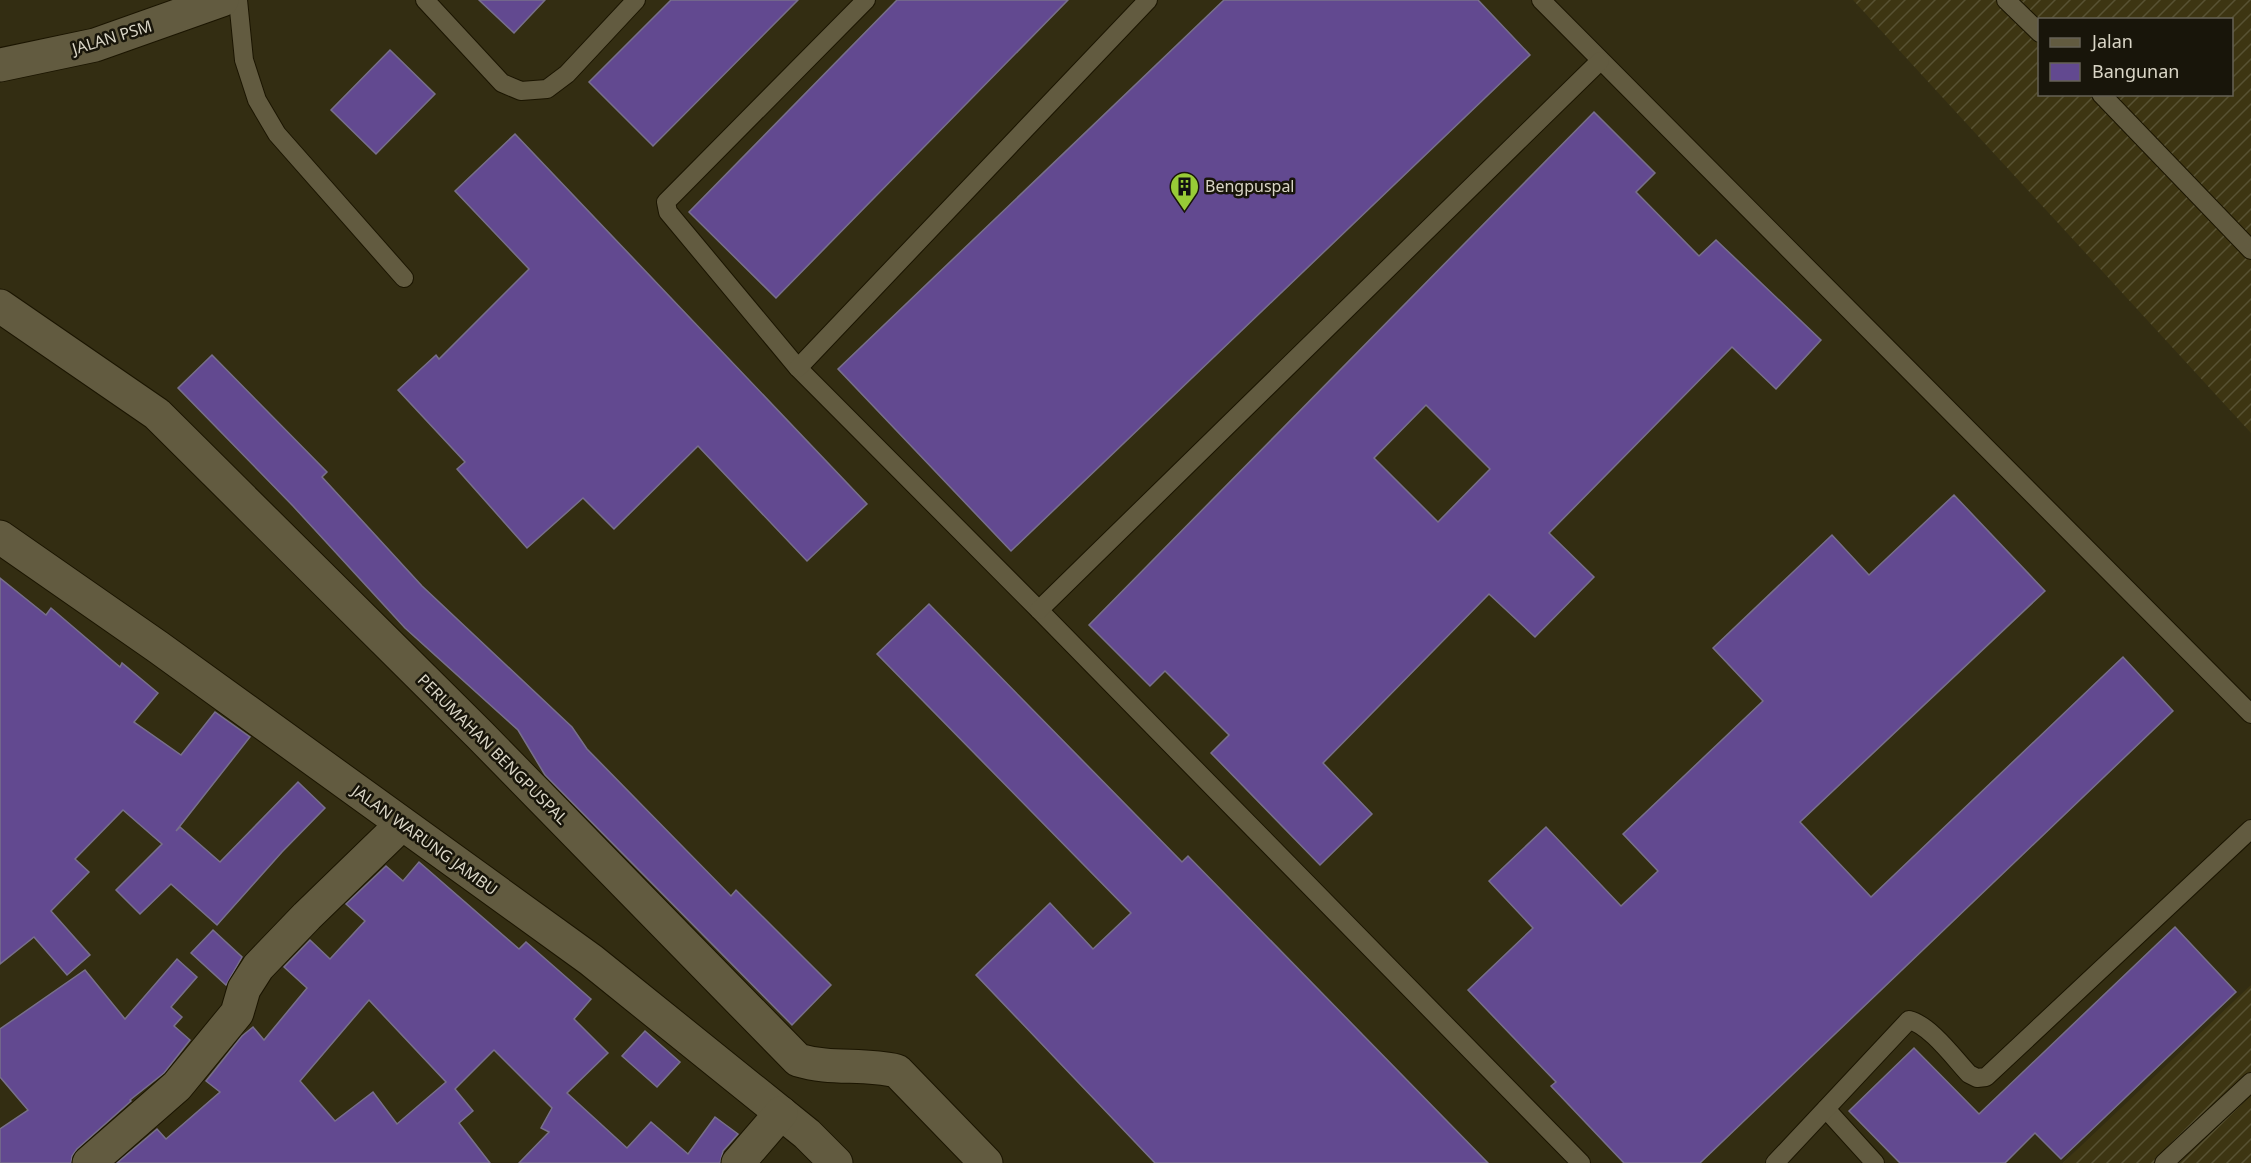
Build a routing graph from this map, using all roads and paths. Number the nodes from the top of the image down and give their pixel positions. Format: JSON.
{"nodes":[{"id":1,"x":222,"y":0,"type":"edge"},
{"id":2,"x":238,"y":0,"type":"edge"},
{"id":3,"x":425,"y":0,"type":"edge"},
{"id":4,"x":636,"y":0,"type":"edge"},
{"id":5,"x":866,"y":0,"type":"edge"},
{"id":6,"x":1148,"y":0,"type":"edge"},
{"id":7,"x":1540,"y":0,"type":"edge"},
{"id":8,"x":2006,"y":0,"type":"edge"},
{"id":9,"x":2038,"y":31,"type":"edge"},
{"id":10,"x":1600,"y":61,"type":"junction"},
{"id":11,"x":0,"y":65,"type":"edge"},
{"id":12,"x":2103,"y":96,"type":"edge"},
{"id":13,"x":2251,"y":250,"type":"edge"},
{"id":14,"x":404,"y":278,"type":"dead end"},
{"id":15,"x":0,"y":306,"type":"edge"},
{"id":16,"x":798,"y":368,"type":"junction"},
{"id":17,"x":0,"y":537,"type":"edge"},
{"id":18,"x":1039,"y":610,"type":"junction"},
{"id":19,"x":2251,"y":714,"type":"edge"},
{"id":20,"x":402,"y":824,"type":"junction"},
{"id":21,"x":2251,"y":829,"type":"edge"},
{"id":22,"x":2251,"y":1082,"type":"edge"},
{"id":23,"x":1826,"y":1109,"type":"junction"},
{"id":24,"x":781,"y":1113,"type":"junction"},
{"id":25,"x":89,"y":1163,"type":"edge"},
{"id":26,"x":738,"y":1163,"type":"edge"},
{"id":27,"x":836,"y":1163,"type":"edge"},
{"id":28,"x":986,"y":1163,"type":"edge"},
{"id":29,"x":1581,"y":1163,"type":"edge"},
{"id":30,"x":1774,"y":1163,"type":"edge"},
{"id":31,"x":1875,"y":1163,"type":"edge"},
{"id":32,"x":2164,"y":1163,"type":"edge"}],
"edges":[{"from":1,"to":11,"type":"street","name":"JALAN PSM"},
{"from":2,"to":14,"type":"lane"},
{"from":3,"to":4,"type":"lane"},
{"from":5,"to":16,"type":"lane"},
{"from":6,"to":16,"type":"lane"},
{"from":7,"to":10,"type":"lane"},
{"from":8,"to":9,"type":"lane"},
{"from":10,"to":18,"type":"lane"},
{"from":10,"to":19,"type":"lane"},
{"from":12,"to":13,"type":"lane"},
{"from":15,"to":28,"type":"street","name":"PERUMAHAN BENGPUSPAL"},
{"from":16,"to":18,"type":"lane"},
{"from":17,"to":20,"type":"street","name":"JALAN WARUNG JAMBU"},
{"from":18,"to":29,"type":"lane"},
{"from":20,"to":24,"type":"street","name":"JALAN WARUNG JAMBU"},
{"from":20,"to":25,"type":"street"},
{"from":21,"to":23,"type":"lane"},
{"from":22,"to":32,"type":"lane"},
{"from":23,"to":30,"type":"lane"},
{"from":23,"to":31,"type":"lane"},
{"from":24,"to":26,"type":"street"},
{"from":24,"to":27,"type":"street","name":"JALAN WARUNG JAMBU"}]}
